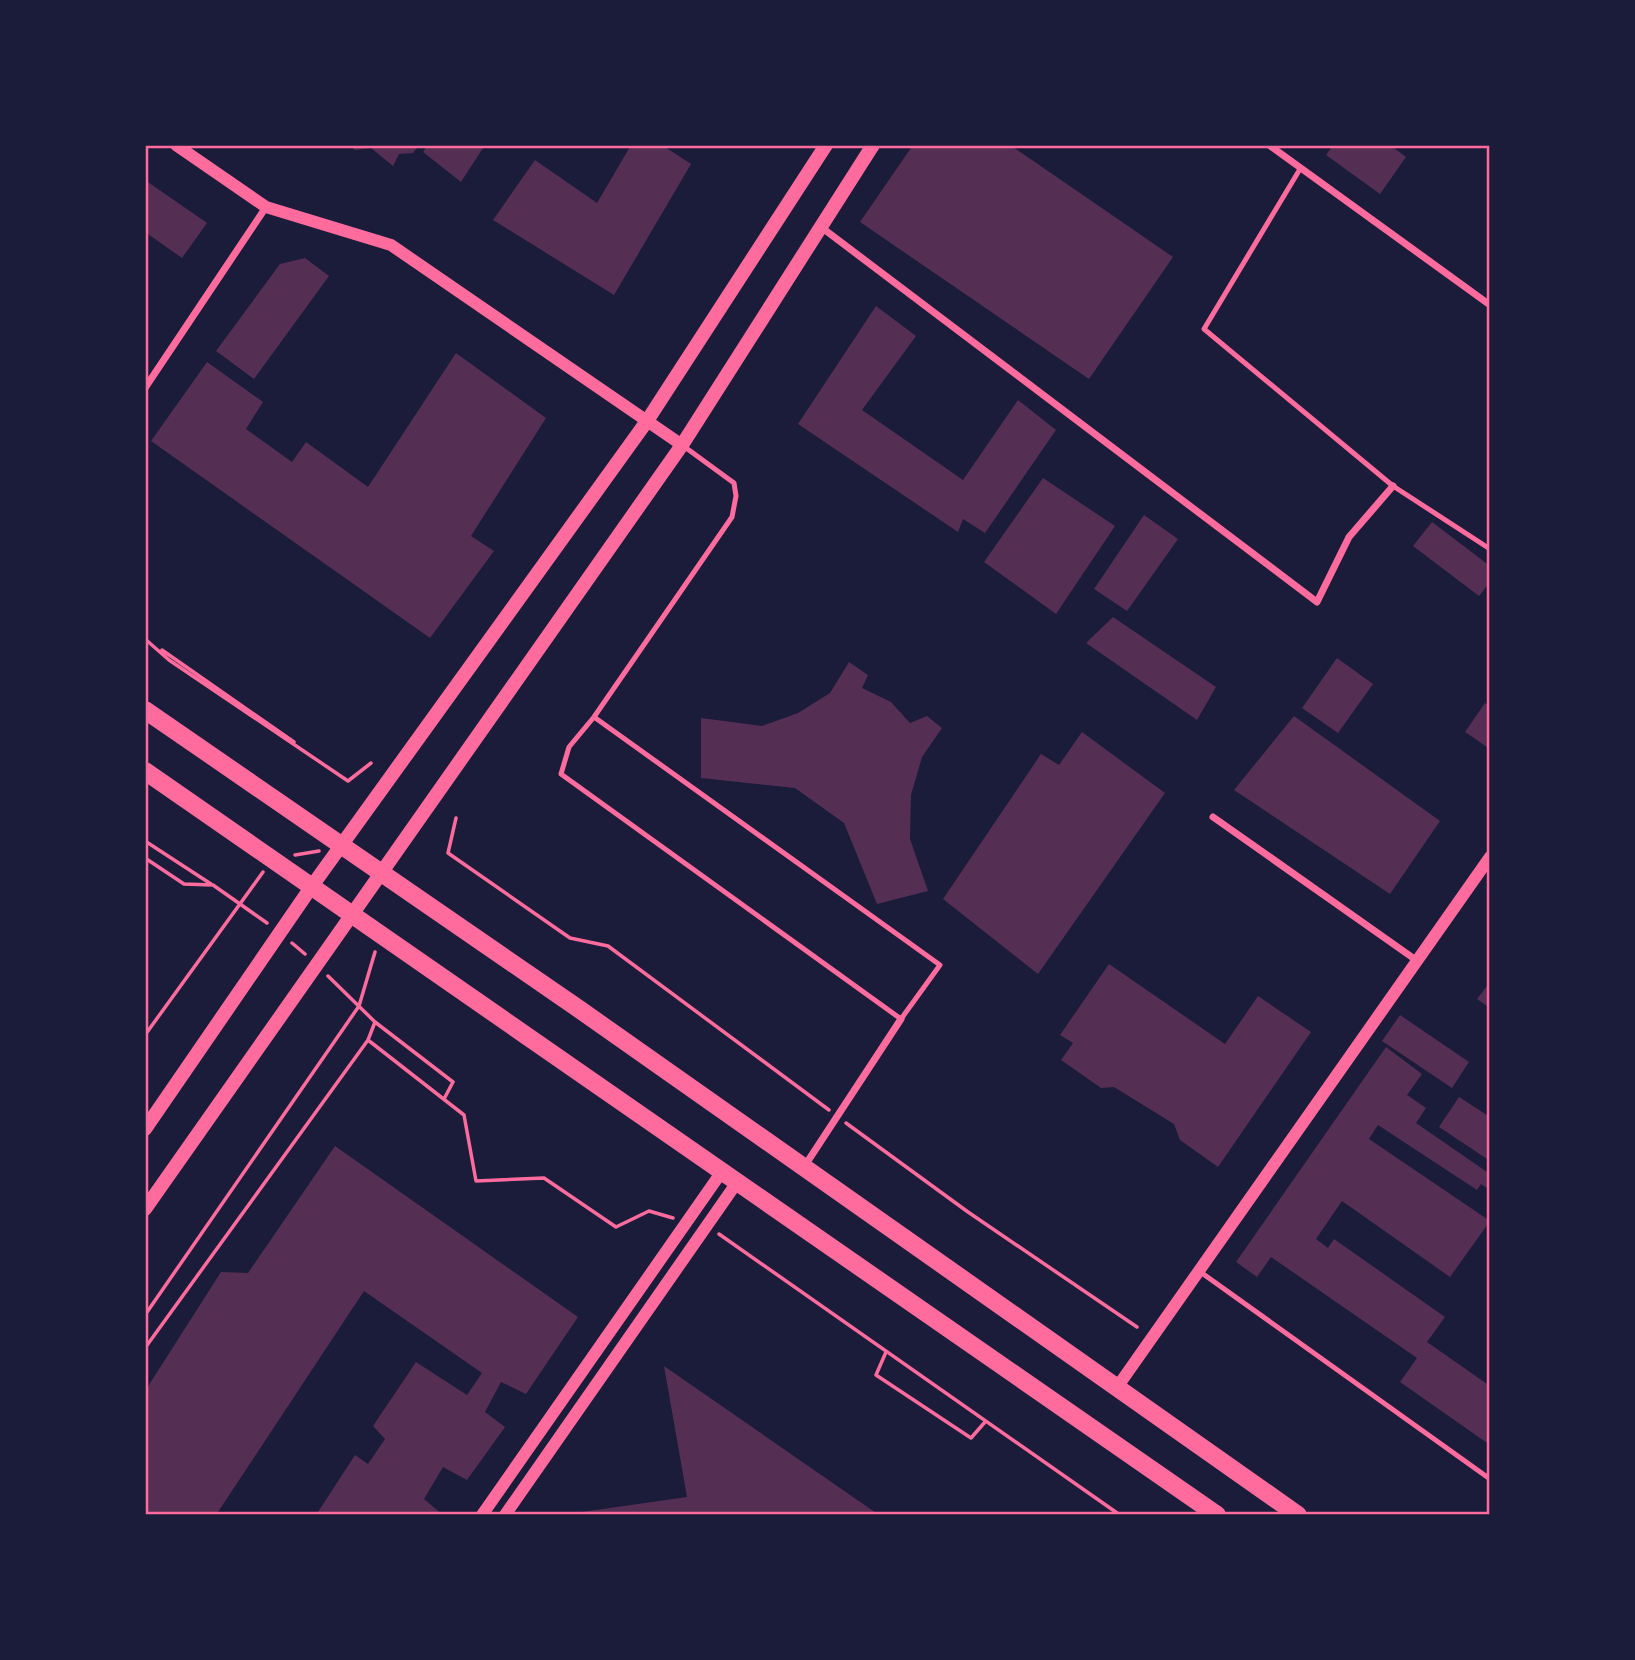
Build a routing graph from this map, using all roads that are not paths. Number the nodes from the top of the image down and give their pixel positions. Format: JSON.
{"nodes":[{"id":1,"x":176,"y":145,"type":"edge"},
{"id":2,"x":825,"y":145,"type":"edge"},
{"id":3,"x":873,"y":145,"type":"edge"},
{"id":4,"x":1269,"y":145,"type":"edge"},
{"id":5,"x":1300,"y":169,"type":"junction"},
{"id":6,"x":266,"y":207,"type":"junction"},
{"id":7,"x":821,"y":228,"type":"junction"},
{"id":8,"x":1490,"y":305,"type":"edge"},
{"id":9,"x":145,"y":388,"type":"edge"},
{"id":10,"x":647,"y":421,"type":"junction"},
{"id":11,"x":682,"y":445,"type":"junction"},
{"id":12,"x":1393,"y":486,"type":"junction"},
{"id":13,"x":1490,"y":549,"type":"edge"},
{"id":14,"x":145,"y":709,"type":"edge"},
{"id":15,"x":594,"y":717,"type":"junction"},
{"id":16,"x":145,"y":771,"type":"edge"},
{"id":17,"x":1213,"y":817,"type":"dead end"},
{"id":18,"x":341,"y":847,"type":"junction"},
{"id":19,"x":1490,"y":857,"type":"edge"},
{"id":20,"x":381,"y":873,"type":"junction"},
{"id":21,"x":312,"y":886,"type":"junction"},
{"id":22,"x":353,"y":914,"type":"junction"},
{"id":23,"x":1416,"y":960,"type":"junction"},
{"id":24,"x":901,"y":1019,"type":"junction"},
{"id":25,"x":148,"y":1123,"type":"edge"},
{"id":26,"x":804,"y":1167,"type":"junction"},
{"id":27,"x":723,"y":1170,"type":"junction"},
{"id":28,"x":738,"y":1181,"type":"junction"},
{"id":29,"x":145,"y":1209,"type":"edge"},
{"id":30,"x":1199,"y":1271,"type":"junction"},
{"id":31,"x":1118,"y":1386,"type":"junction"},
{"id":32,"x":1490,"y":1479,"type":"edge"},
{"id":33,"x":482,"y":1515,"type":"edge"},
{"id":34,"x":505,"y":1515,"type":"edge"},
{"id":35,"x":1217,"y":1515,"type":"edge"},
{"id":36,"x":1298,"y":1515,"type":"edge"}],
"edges":[{"from":1,"to":6,"type":"street"},
{"from":2,"to":10,"type":"main road"},
{"from":3,"to":7,"type":"main road"},
{"from":4,"to":5,"type":"street"},
{"from":5,"to":8,"type":"street"},
{"from":5,"to":12,"type":"lane"},
{"from":6,"to":9,"type":"street"},
{"from":6,"to":10,"type":"street"},
{"from":7,"to":11,"type":"main road"},
{"from":7,"to":12,"type":"street"},
{"from":10,"to":11,"type":"street"},
{"from":10,"to":18,"type":"main road"},
{"from":11,"to":15,"type":"lane"},
{"from":11,"to":20,"type":"main road"},
{"from":12,"to":13,"type":"lane"},
{"from":14,"to":18,"type":"highway"},
{"from":15,"to":24,"type":"lane"},
{"from":15,"to":24,"type":"lane"},
{"from":16,"to":21,"type":"highway"},
{"from":17,"to":23,"type":"street"},
{"from":18,"to":20,"type":"highway"},
{"from":18,"to":21,"type":"main road"},
{"from":19,"to":23,"type":"street"},
{"from":20,"to":22,"type":"main road"},
{"from":20,"to":26,"type":"highway"},
{"from":21,"to":22,"type":"highway"},
{"from":21,"to":25,"type":"main road"},
{"from":22,"to":27,"type":"highway"},
{"from":22,"to":29,"type":"main road"},
{"from":23,"to":30,"type":"street"},
{"from":24,"to":26,"type":"street"},
{"from":26,"to":31,"type":"highway"},
{"from":27,"to":28,"type":"highway"},
{"from":27,"to":33,"type":"street"},
{"from":28,"to":34,"type":"street"},
{"from":28,"to":35,"type":"highway"},
{"from":30,"to":31,"type":"street"},
{"from":30,"to":32,"type":"lane"},
{"from":31,"to":36,"type":"highway"}]}
